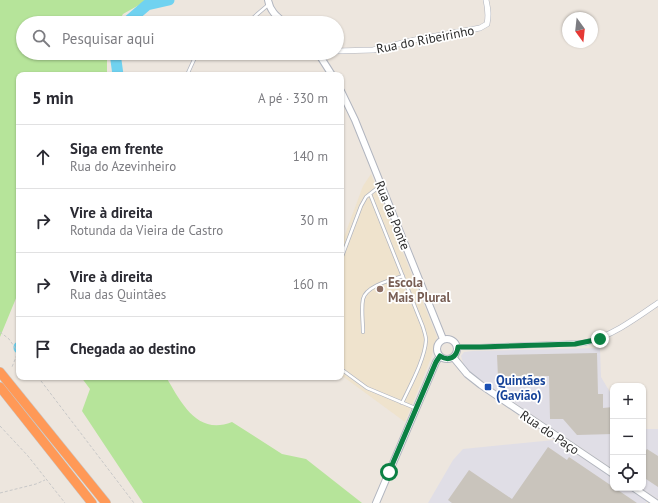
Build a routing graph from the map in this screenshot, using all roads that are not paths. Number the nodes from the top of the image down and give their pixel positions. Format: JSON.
{"nodes":[{"id":1,"x":486,"y":0,"type":"edge"},
{"id":2,"x":268,"y":2,"type":"edge"},
{"id":3,"x":254,"y":16,"type":"edge"},
{"id":4,"x":277,"y":16,"type":"edge"},
{"id":5,"x":344,"y":51,"type":"edge"},
{"id":6,"x":194,"y":60,"type":"edge"},
{"id":7,"x":322,"y":60,"type":"edge"},
{"id":8,"x":188,"y":72,"type":"edge"},
{"id":9,"x":330,"y":72,"type":"edge"},
{"id":10,"x":344,"y":97,"type":"edge"},
{"id":11,"x":380,"y":186,"type":"junction"},
{"id":12,"x":370,"y":194,"type":"junction"},
{"id":13,"x":344,"y":251,"type":"edge"},
{"id":14,"x":403,"y":276,"type":"junction"},
{"id":15,"x":658,"y":303,"type":"edge"},
{"id":16,"x":363,"y":332,"type":"dead end"},
{"id":17,"x":443,"y":339,"type":"junction"},
{"id":18,"x":458,"y":347,"type":"junction"},
{"id":19,"x":440,"y":356,"type":"junction"},
{"id":20,"x":453,"y":357,"type":"junction"},
{"id":21,"x":344,"y":371,"type":"edge"},
{"id":22,"x":0,"y":372,"type":"edge"},
{"id":23,"x":0,"y":387,"type":"edge"},
{"id":24,"x":402,"y":403,"type":"junction"},
{"id":25,"x":416,"y":408,"type":"junction"},
{"id":26,"x":610,"y":472,"type":"edge"},
{"id":27,"x":638,"y":491,"type":"edge"},
{"id":28,"x":92,"y":503,"type":"edge"},
{"id":29,"x":106,"y":503,"type":"edge"},
{"id":30,"x":376,"y":503,"type":"edge"},
{"id":31,"x":656,"y":503,"type":"edge"}],
"edges":[{"from":1,"to":5,"type":"street","name":"Rua do Ribeirinho"},
{"from":2,"to":3,"type":"lane"},
{"from":2,"to":4,"type":"street"},
{"from":6,"to":8,"type":"lane"},
{"from":7,"to":9,"type":"street"},
{"from":10,"to":11,"type":"street","name":"Rua da Ponte"},
{"from":11,"to":12,"type":"lane"},
{"from":11,"to":17,"type":"street","name":"Rua da Ponte"},
{"from":12,"to":13,"type":"lane"},
{"from":12,"to":14,"type":"lane"},
{"from":14,"to":16,"type":"lane"},
{"from":14,"to":24,"type":"lane"},
{"from":15,"to":18,"type":"street"},
{"from":17,"to":18,"type":"street"},
{"from":17,"to":19,"type":"street"},
{"from":18,"to":20,"type":"street"},
{"from":19,"to":20,"type":"street"},
{"from":19,"to":25,"type":"street"},
{"from":20,"to":26,"type":"street","name":"Rua do Paço"},
{"from":21,"to":24,"type":"lane"},
{"from":22,"to":29,"type":"highway"},
{"from":23,"to":28,"type":"highway"},
{"from":24,"to":25,"type":"lane"},
{"from":25,"to":30,"type":"street"},
{"from":27,"to":31,"type":"street"}]}
